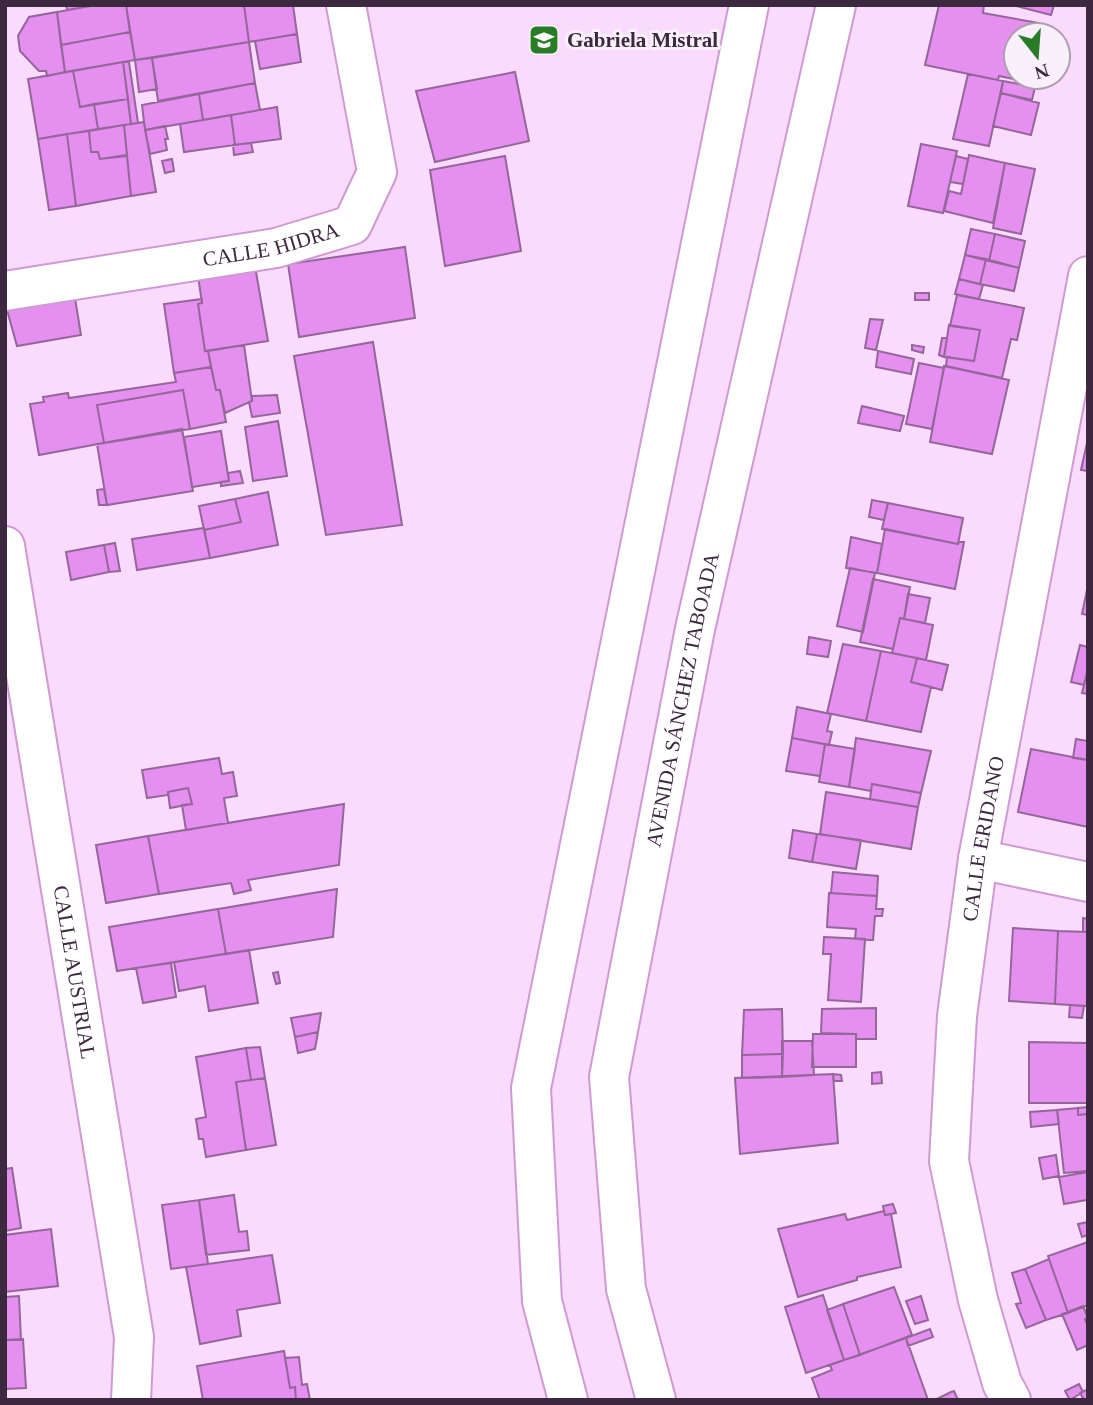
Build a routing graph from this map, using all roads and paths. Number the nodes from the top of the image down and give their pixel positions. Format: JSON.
{"nodes":[{"id":1,"x":346,"y":5,"type":"edge"},
{"id":2,"x":749,"y":5,"type":"edge"},
{"id":3,"x":836,"y":5,"type":"edge"},
{"id":4,"x":1088,"y":276,"type":"edge"},
{"id":5,"x":5,"y":290,"type":"edge"},
{"id":6,"x":5,"y":546,"type":"edge"},
{"id":7,"x":978,"y":859,"type":"junction"},
{"id":8,"x":1088,"y":882,"type":"edge"},
{"id":9,"x":131,"y":1400,"type":"edge"},
{"id":10,"x":568,"y":1400,"type":"edge"},
{"id":11,"x":656,"y":1400,"type":"edge"},
{"id":12,"x":1011,"y":1400,"type":"edge"}],
"edges":[{"from":1,"to":5,"type":"main road","name":"CALLE HIDRA"},
{"from":2,"to":10,"type":"main road"},
{"from":3,"to":11,"type":"main road","name":"AVENIDA SÁNCHEZ TABOADA"},
{"from":4,"to":7,"type":"main road","name":"CALLE ERIDANO"},
{"from":6,"to":9,"type":"main road","name":"CALLE AUSTRIAL"},
{"from":7,"to":8,"type":"main road"},
{"from":7,"to":12,"type":"main road","name":"CALLE ERIDANO"}]}
